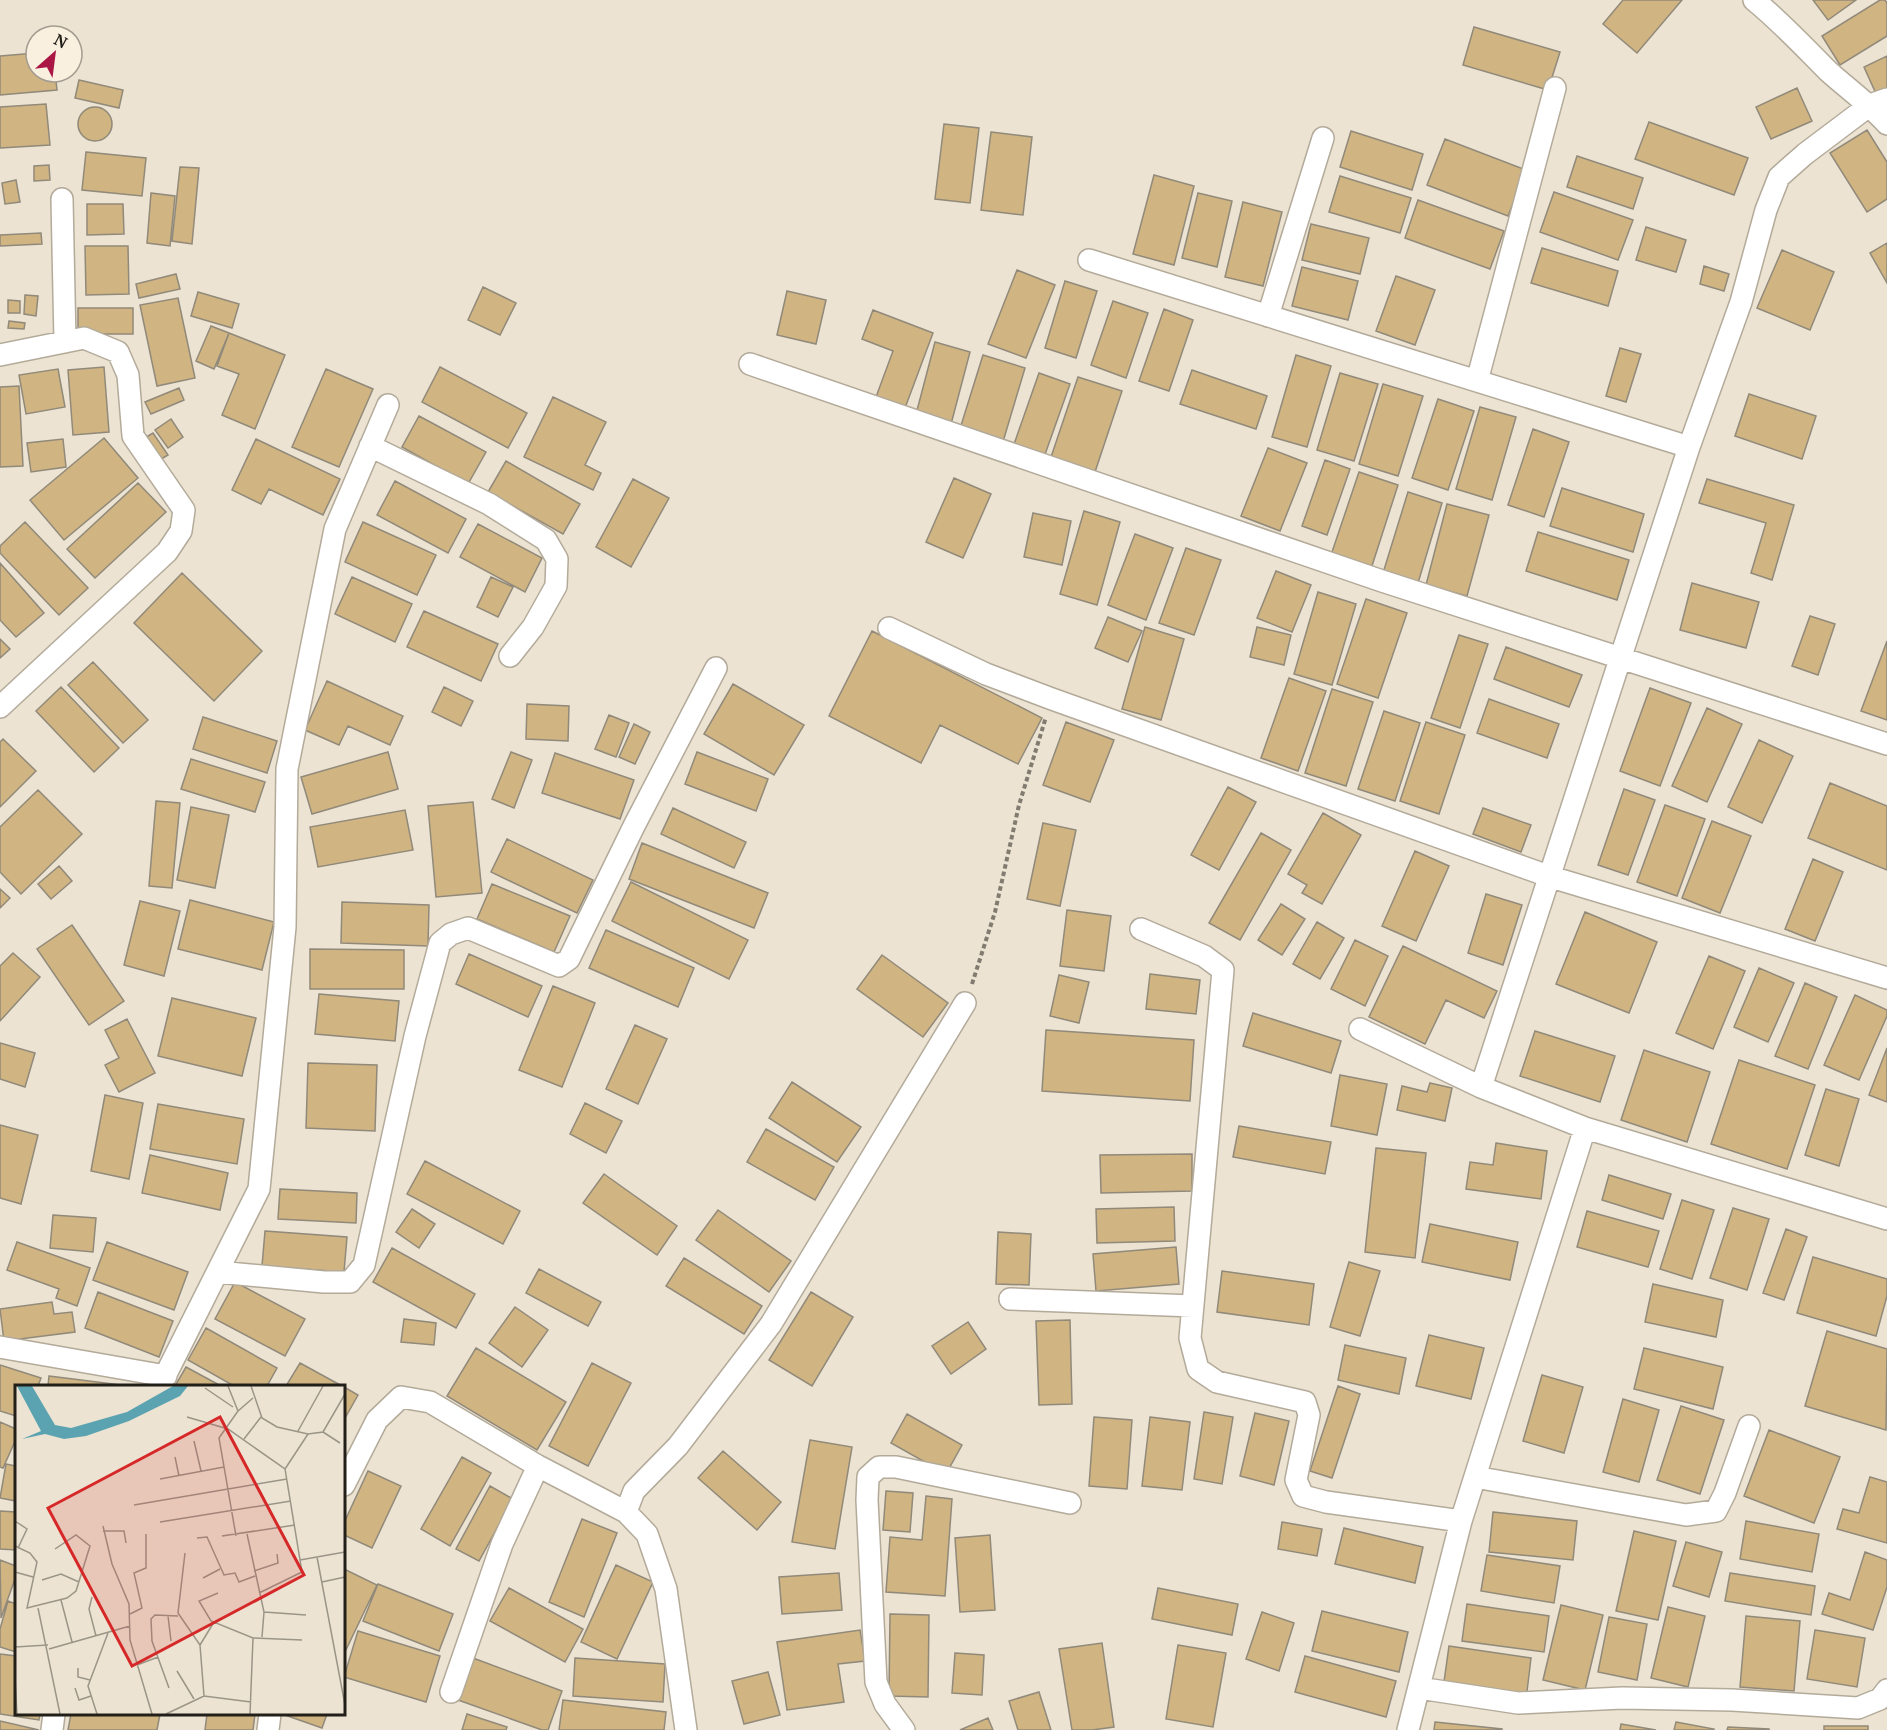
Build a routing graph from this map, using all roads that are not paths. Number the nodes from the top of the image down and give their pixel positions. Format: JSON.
{"nodes":[{"id":1,"x":1754,"y":0,"type":"edge"},
{"id":2,"x":1555,"y":88,"type":"dead end"},
{"id":3,"x":1879,"y":102,"type":"edge"},
{"id":4,"x":1887,"y":124,"type":"edge"},
{"id":5,"x":1323,"y":138,"type":"dead end"},
{"id":6,"x":62,"y":199,"type":"dead end"},
{"id":7,"x":1089,"y":260,"type":"dead end"},
{"id":8,"x":1268,"y":316,"type":"junction"},
{"id":9,"x":65,"y":342,"type":"junction"},
{"id":10,"x":0,"y":355,"type":"edge"},
{"id":11,"x":750,"y":364,"type":"dead end"},
{"id":12,"x":1478,"y":381,"type":"junction"},
{"id":13,"x":388,"y":405,"type":"dead end"},
{"id":14,"x":370,"y":446,"type":"junction"},
{"id":15,"x":1689,"y":447,"type":"junction"},
{"id":16,"x":889,"y":628,"type":"dead end"},
{"id":17,"x":510,"y":656,"type":"dead end"},
{"id":18,"x":1622,"y":657,"type":"junction"},
{"id":19,"x":716,"y":668,"type":"dead end"},
{"id":20,"x":0,"y":707,"type":"edge"},
{"id":21,"x":1887,"y":744,"type":"edge"},
{"id":22,"x":1551,"y":877,"type":"junction"},
{"id":23,"x":1141,"y":929,"type":"dead end"},
{"id":24,"x":1887,"y":978,"type":"edge"},
{"id":25,"x":965,"y":1003,"type":"road end"},
{"id":26,"x":1360,"y":1029,"type":"dead end"},
{"id":27,"x":1481,"y":1088,"type":"junction"},
{"id":28,"x":1585,"y":1128,"type":"junction"},
{"id":29,"x":1887,"y":1219,"type":"edge"},
{"id":30,"x":218,"y":1272,"type":"junction"},
{"id":31,"x":1010,"y":1299,"type":"dead end"},
{"id":32,"x":1193,"y":1306,"type":"junction"},
{"id":33,"x":0,"y":1347,"type":"edge"},
{"id":34,"x":163,"y":1381,"type":"edge"},
{"id":35,"x":1749,"y":1426,"type":"dead end"},
{"id":36,"x":538,"y":1466,"type":"junction"},
{"id":37,"x":1475,"y":1477,"type":"junction"},
{"id":38,"x":345,"y":1483,"type":"edge"},
{"id":39,"x":1070,"y":1503,"type":"dead end"},
{"id":40,"x":626,"y":1512,"type":"junction"},
{"id":41,"x":1461,"y":1521,"type":"junction"},
{"id":42,"x":1419,"y":1688,"type":"junction"},
{"id":43,"x":1887,"y":1690,"type":"edge"},
{"id":44,"x":451,"y":1692,"type":"dead end"},
{"id":45,"x":54,"y":1715,"type":"edge"},
{"id":46,"x":270,"y":1715,"type":"edge"},
{"id":47,"x":52,"y":1730,"type":"edge"},
{"id":48,"x":268,"y":1730,"type":"edge"},
{"id":49,"x":686,"y":1730,"type":"edge"},
{"id":50,"x":904,"y":1730,"type":"edge"},
{"id":51,"x":1408,"y":1730,"type":"edge"}],
"edges":[{"from":1,"to":3,"type":"street"},
{"from":2,"to":12,"type":"street"},
{"from":3,"to":4,"type":"street"},
{"from":3,"to":15,"type":"street"},
{"from":5,"to":8,"type":"street"},
{"from":6,"to":9,"type":"street"},
{"from":7,"to":8,"type":"street"},
{"from":8,"to":12,"type":"street"},
{"from":9,"to":10,"type":"street"},
{"from":9,"to":20,"type":"street"},
{"from":11,"to":18,"type":"street"},
{"from":12,"to":15,"type":"street"},
{"from":13,"to":14,"type":"street"},
{"from":14,"to":17,"type":"street"},
{"from":14,"to":30,"type":"street"},
{"from":15,"to":18,"type":"street"},
{"from":16,"to":22,"type":"street"},
{"from":18,"to":21,"type":"street"},
{"from":18,"to":22,"type":"street"},
{"from":19,"to":30,"type":"street"},
{"from":22,"to":24,"type":"street"},
{"from":22,"to":27,"type":"street"},
{"from":23,"to":32,"type":"street"},
{"from":25,"to":40,"type":"street"},
{"from":26,"to":27,"type":"street"},
{"from":27,"to":28,"type":"street"},
{"from":28,"to":29,"type":"street"},
{"from":28,"to":37,"type":"street"},
{"from":30,"to":34,"type":"street"},
{"from":31,"to":32,"type":"street"},
{"from":32,"to":41,"type":"street"},
{"from":33,"to":34,"type":"street"},
{"from":35,"to":37,"type":"street"},
{"from":36,"to":38,"type":"street"},
{"from":36,"to":40,"type":"street"},
{"from":36,"to":44,"type":"street"},
{"from":37,"to":41,"type":"street"},
{"from":39,"to":50,"type":"street"},
{"from":40,"to":49,"type":"street"},
{"from":41,"to":42,"type":"street"},
{"from":42,"to":43,"type":"street"},
{"from":42,"to":51,"type":"street"},
{"from":45,"to":47,"type":"street"},
{"from":46,"to":48,"type":"street"}]}
